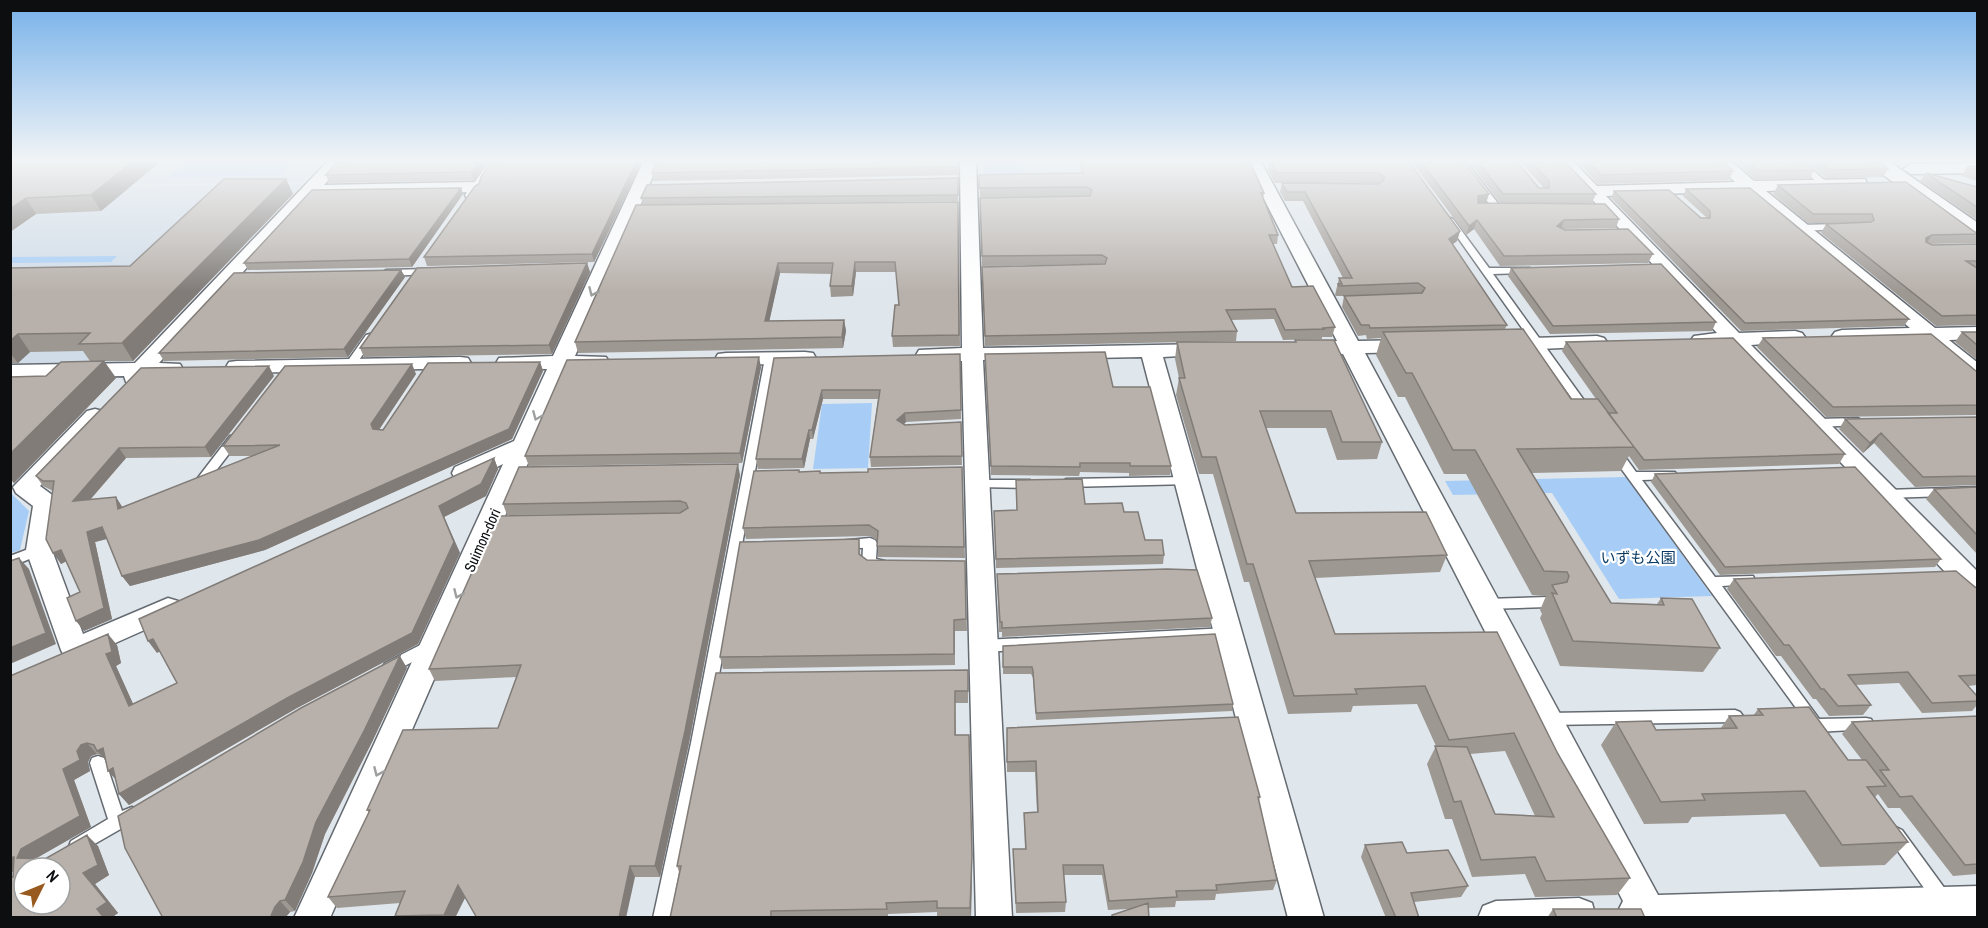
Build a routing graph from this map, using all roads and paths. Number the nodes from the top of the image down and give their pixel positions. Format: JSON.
{"nodes":[{"id":1,"x":297,"y":205,"type":"edge"},
{"id":2,"x":637,"y":205,"type":"edge"},
{"id":3,"x":969,"y":205,"type":"edge"},
{"id":4,"x":1281,"y":205,"type":"edge"},
{"id":5,"x":1495,"y":205,"type":"edge"},
{"id":6,"x":1600,"y":205,"type":"edge"},
{"id":7,"x":1774,"y":205,"type":"edge"},
{"id":8,"x":1943,"y":205,"type":"edge"},
{"id":9,"x":1480,"y":208,"type":"edge"},
{"id":10,"x":1497,"y":208,"type":"junction"},
{"id":11,"x":1508,"y":208,"type":"edge"},
{"id":12,"x":1442,"y":211,"type":"edge"},
{"id":13,"x":1852,"y":227,"type":"edge"},
{"id":14,"x":1801,"y":228,"type":"junction"},
{"id":15,"x":1977,"y":234,"type":"edge"},
{"id":16,"x":421,"y":262,"type":"dead end"},
{"id":17,"x":1533,"y":270,"type":"edge"},
{"id":18,"x":1486,"y":271,"type":"junction"},
{"id":19,"x":414,"y":272,"type":"junction"},
{"id":20,"x":436,"y":272,"type":"edge"},
{"id":21,"x":372,"y":273,"type":"edge"},
{"id":22,"x":408,"y":281,"type":"edge"},
{"id":23,"x":376,"y":327,"type":"edge"},
{"id":24,"x":1977,"y":333,"type":"edge"},
{"id":25,"x":1929,"y":334,"type":"junction"},
{"id":26,"x":1732,"y":339,"type":"junction"},
{"id":27,"x":1675,"y":340,"type":"edge"},
{"id":28,"x":1618,"y":342,"type":"edge"},
{"id":29,"x":1539,"y":344,"type":"junction"},
{"id":30,"x":1436,"y":345,"type":"edge"},
{"id":31,"x":1482,"y":345,"type":"edge"},
{"id":32,"x":1350,"y":347,"type":"junction"},
{"id":33,"x":1289,"y":348,"type":"edge"},
{"id":34,"x":1232,"y":349,"type":"edge"},
{"id":35,"x":1151,"y":351,"type":"junction"},
{"id":36,"x":973,"y":354,"type":"junction"},
{"id":37,"x":906,"y":356,"type":"edge"},
{"id":38,"x":826,"y":357,"type":"edge"},
{"id":39,"x":770,"y":358,"type":"junction"},
{"id":40,"x":703,"y":360,"type":"edge"},
{"id":41,"x":612,"y":361,"type":"edge"},
{"id":42,"x":561,"y":362,"type":"junction"},
{"id":43,"x":351,"y":364,"type":"junction"},
{"id":44,"x":187,"y":368,"type":"edge"},
{"id":45,"x":221,"y":368,"type":"edge"},
{"id":46,"x":141,"y":369,"type":"junction"},
{"id":47,"x":10,"y":372,"type":"edge"},
{"id":48,"x":1977,"y":374,"type":"edge"},
{"id":49,"x":1592,"y":420,"type":"edge"},
{"id":50,"x":1875,"y":422,"type":"edge"},
{"id":51,"x":1817,"y":423,"type":"junction"},
{"id":52,"x":242,"y":428,"type":"edge"},
{"id":53,"x":1606,"y":438,"type":"edge"},
{"id":54,"x":521,"y":463,"type":"junction"},
{"id":55,"x":1678,"y":474,"type":"edge"},
{"id":56,"x":974,"y":475,"type":"junction"},
{"id":57,"x":1633,"y":476,"type":"junction"},
{"id":58,"x":1187,"y":481,"type":"junction"},
{"id":59,"x":201,"y":482,"type":"edge"},
{"id":60,"x":439,"y":484,"type":"edge"},
{"id":61,"x":1977,"y":491,"type":"edge"},
{"id":62,"x":1886,"y":494,"type":"junction"},
{"id":63,"x":825,"y":544,"type":"edge"},
{"id":64,"x":39,"y":550,"type":"junction"},
{"id":65,"x":10,"y":562,"type":"edge"},
{"id":66,"x":891,"y":564,"type":"edge"},
{"id":67,"x":1963,"y":574,"type":"edge"},
{"id":68,"x":1759,"y":580,"type":"edge"},
{"id":69,"x":1711,"y":582,"type":"junction"},
{"id":70,"x":193,"y":596,"type":"edge"},
{"id":71,"x":1548,"y":602,"type":"dead end"},
{"id":72,"x":1485,"y":604,"type":"junction"},
{"id":73,"x":1229,"y":633,"type":"junction"},
{"id":74,"x":437,"y":642,"type":"junction"},
{"id":75,"x":981,"y":664,"type":"junction"},
{"id":76,"x":375,"y":675,"type":"edge"},
{"id":77,"x":1735,"y":716,"type":"edge"},
{"id":78,"x":1547,"y":719,"type":"junction"},
{"id":79,"x":1885,"y":723,"type":"edge"},
{"id":80,"x":1816,"y":726,"type":"junction"},
{"id":81,"x":1830,"y":744,"type":"edge"},
{"id":82,"x":98,"y":763,"type":"edge"},
{"id":83,"x":148,"y":805,"type":"edge"},
{"id":84,"x":1884,"y":819,"type":"edge"},
{"id":85,"x":117,"y":823,"type":"junction"},
{"id":86,"x":61,"y":856,"type":"edge"},
{"id":87,"x":1959,"y":908,"type":"edge"},
{"id":88,"x":1650,"y":915,"type":"edge"},
{"id":89,"x":312,"y":918,"type":"edge"},
{"id":90,"x":662,"y":918,"type":"edge"},
{"id":91,"x":994,"y":918,"type":"edge"},
{"id":92,"x":1306,"y":918,"type":"edge"},
{"id":93,"x":1496,"y":918,"type":"edge"}],
"edges":[{"from":1,"to":46,"type":"street"},
{"from":2,"to":42,"type":"street","name":"Suimon-dori","one_way":true},
{"from":3,"to":36,"type":"street"},
{"from":4,"to":32,"type":"street"},
{"from":5,"to":10,"type":"lane"},
{"from":6,"to":26,"type":"street"},
{"from":7,"to":14,"type":"street"},
{"from":8,"to":15,"type":"street"},
{"from":9,"to":10,"type":"lane"},
{"from":10,"to":11,"type":"lane"},
{"from":12,"to":18,"type":"lane"},
{"from":13,"to":14,"type":"lane"},
{"from":14,"to":25,"type":"street"},
{"from":16,"to":19,"type":"lane"},
{"from":17,"to":18,"type":"lane"},
{"from":18,"to":29,"type":"lane"},
{"from":19,"to":20,"type":"lane"},
{"from":19,"to":21,"type":"lane"},
{"from":19,"to":22,"type":"lane"},
{"from":23,"to":43,"type":"lane"},
{"from":24,"to":25,"type":"street"},
{"from":25,"to":26,"type":"street"},
{"from":25,"to":48,"type":"street"},
{"from":26,"to":27,"type":"street"},
{"from":26,"to":51,"type":"street"},
{"from":28,"to":29,"type":"street"},
{"from":29,"to":31,"type":"street"},
{"from":29,"to":49,"type":"lane"},
{"from":30,"to":32,"type":"street"},
{"from":32,"to":33,"type":"street"},
{"from":32,"to":72,"type":"street"},
{"from":34,"to":35,"type":"street"},
{"from":35,"to":36,"type":"street"},
{"from":35,"to":58,"type":"street"},
{"from":36,"to":37,"type":"street"},
{"from":36,"to":56,"type":"street"},
{"from":38,"to":39,"type":"street"},
{"from":39,"to":40,"type":"street"},
{"from":39,"to":90,"type":"lane"},
{"from":41,"to":42,"type":"street"},
{"from":42,"to":43,"type":"street"},
{"from":42,"to":54,"type":"street","name":"Suimon-dori","one_way":true},
{"from":43,"to":45,"type":"street"},
{"from":44,"to":46,"type":"street"},
{"from":46,"to":47,"type":"street"},
{"from":46,"to":64,"type":"street"},
{"from":50,"to":51,"type":"lane"},
{"from":51,"to":62,"type":"street"},
{"from":52,"to":59,"type":"lane"},
{"from":53,"to":57,"type":"lane"},
{"from":54,"to":60,"type":"street"},
{"from":54,"to":74,"type":"street","name":"Suimon-dori","one_way":true},
{"from":55,"to":57,"type":"lane"},
{"from":56,"to":58,"type":"lane"},
{"from":56,"to":75,"type":"street"},
{"from":57,"to":69,"type":"lane"},
{"from":58,"to":73,"type":"street"},
{"from":61,"to":62,"type":"lane"},
{"from":62,"to":67,"type":"street"},
{"from":63,"to":66,"type":"lane"},
{"from":64,"to":65,"type":"lane"},
{"from":64,"to":70,"type":"street"},
{"from":68,"to":69,"type":"lane"},
{"from":69,"to":80,"type":"lane"},
{"from":71,"to":72,"type":"lane"},
{"from":72,"to":78,"type":"street"},
{"from":73,"to":75,"type":"lane"},
{"from":73,"to":92,"type":"street"},
{"from":74,"to":76,"type":"lane"},
{"from":74,"to":89,"type":"street","name":"Suimon-dori","one_way":true},
{"from":75,"to":91,"type":"street"},
{"from":77,"to":78,"type":"lane"},
{"from":78,"to":88,"type":"street"},
{"from":79,"to":80,"type":"lane"},
{"from":80,"to":81,"type":"lane"},
{"from":82,"to":85,"type":"lane"},
{"from":83,"to":85,"type":"lane"},
{"from":84,"to":87,"type":"lane"},
{"from":85,"to":86,"type":"lane"},
{"from":87,"to":88,"type":"street"},
{"from":88,"to":93,"type":"street"}]}
